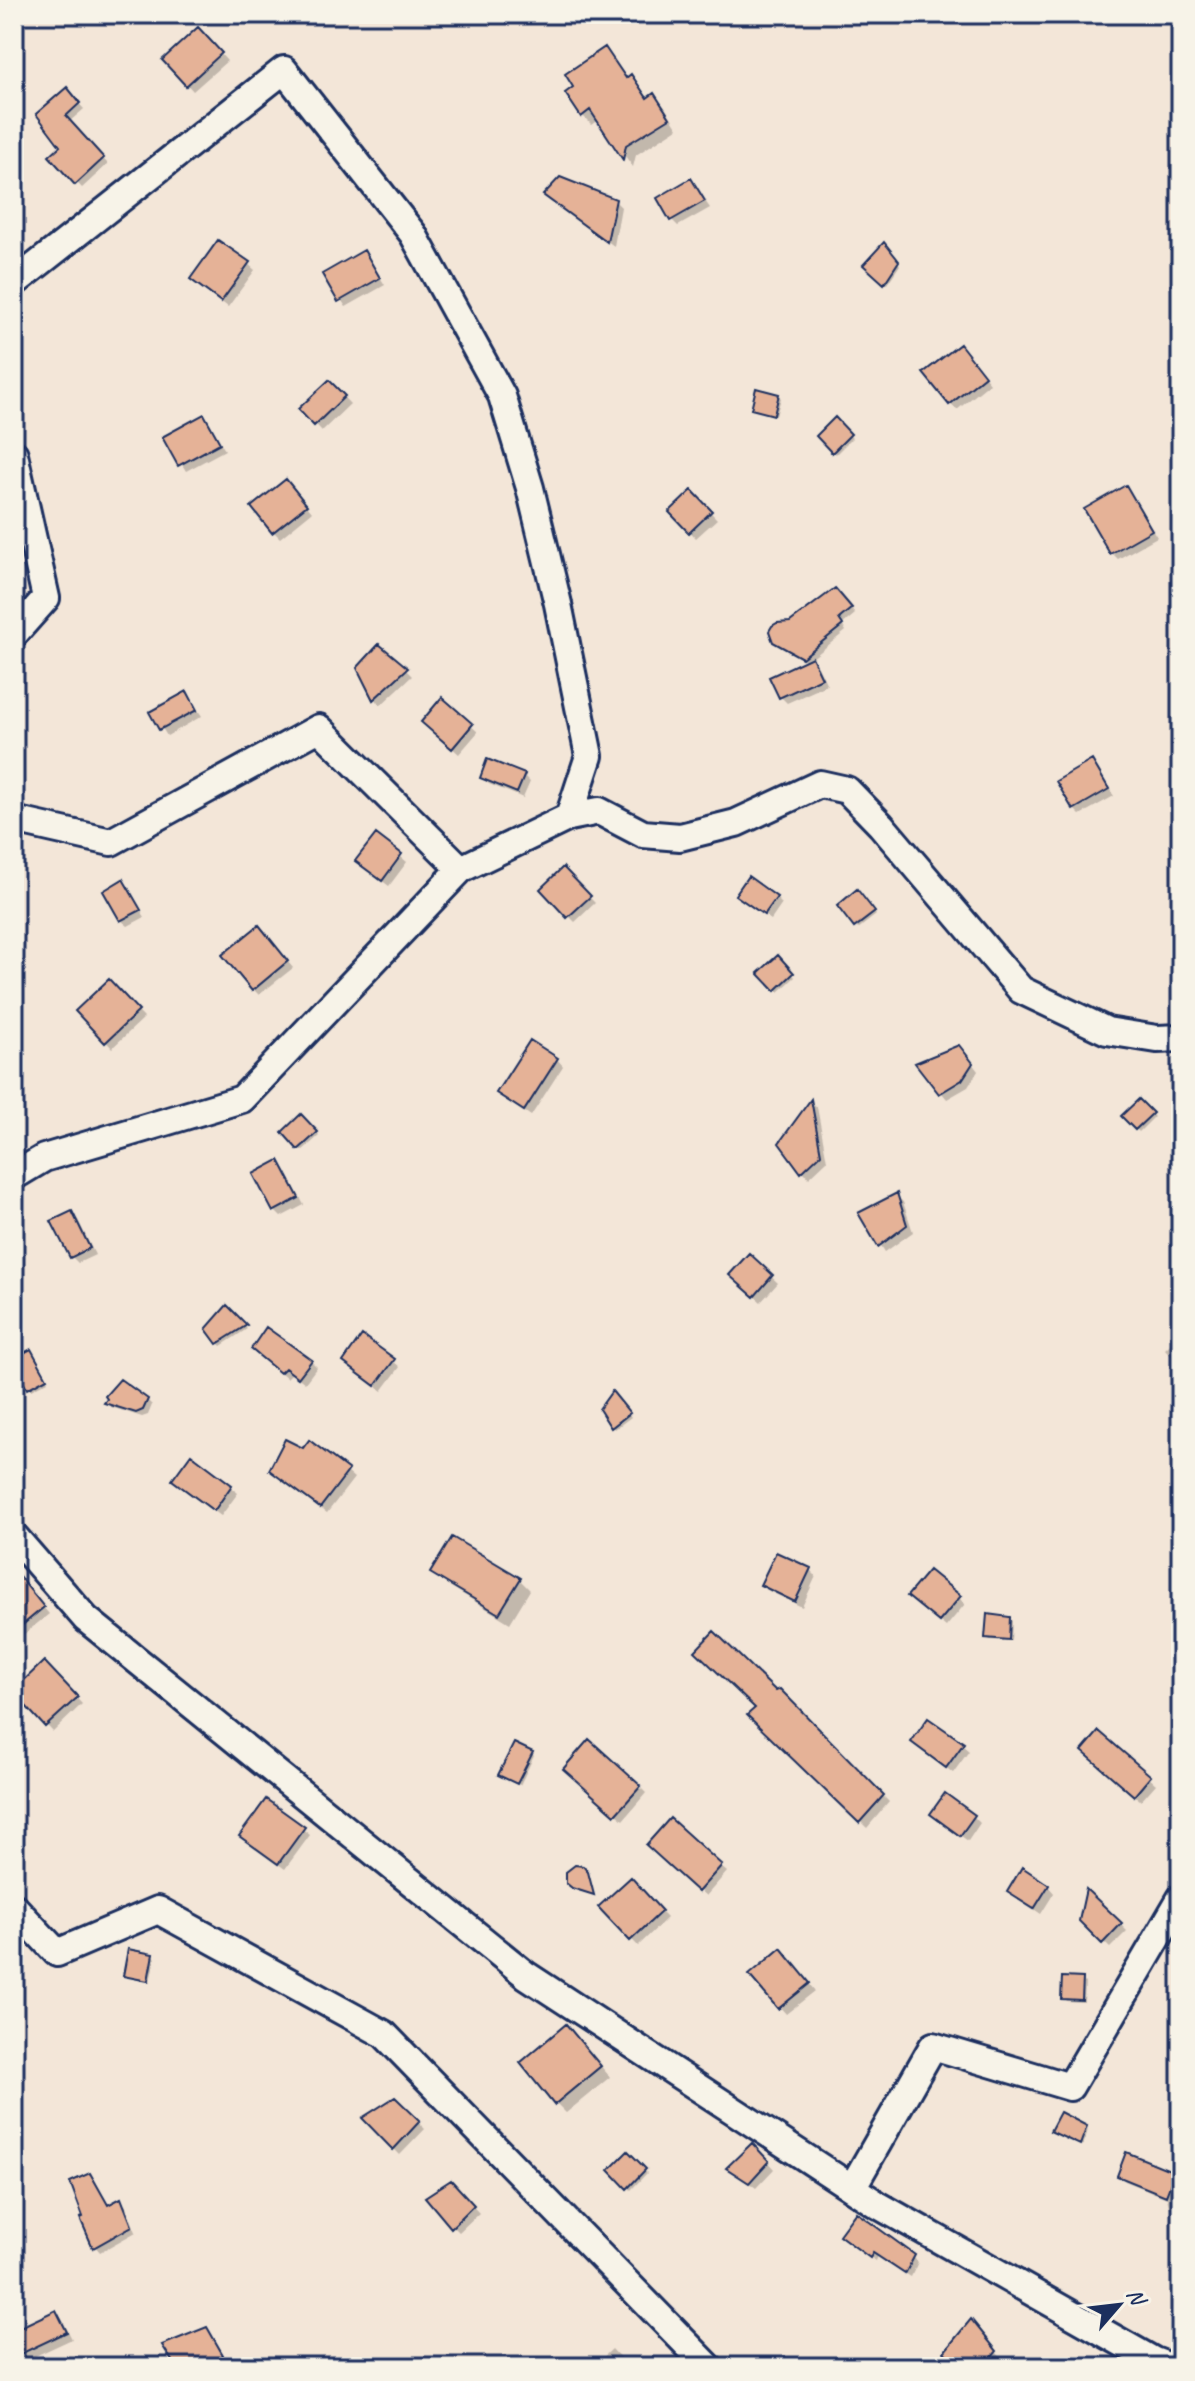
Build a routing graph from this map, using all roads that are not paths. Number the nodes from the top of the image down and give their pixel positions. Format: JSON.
{"nodes":[{"id":1,"x":14,"y":283,"type":"edge"},
{"id":2,"x":14,"y":454,"type":"edge"},
{"id":3,"x":14,"y":634,"type":"edge"},
{"id":4,"x":569,"y":817,"type":"junction"},
{"id":5,"x":14,"y":820,"type":"edge"},
{"id":6,"x":461,"y":869,"type":"junction"},
{"id":7,"x":1181,"y":1038,"type":"edge"},
{"id":8,"x":14,"y":1176,"type":"edge"},
{"id":9,"x":14,"y":1536,"type":"edge"},
{"id":10,"x":1181,"y":1898,"type":"edge"},
{"id":11,"x":14,"y":1907,"type":"edge"},
{"id":12,"x":852,"y":2188,"type":"junction"},
{"id":13,"x":709,"y":2367,"type":"edge"},
{"id":14,"x":1170,"y":2367,"type":"edge"}],
"edges":[{"from":1,"to":4,"type":"street"},
{"from":2,"to":3,"type":"street"},
{"from":4,"to":6,"type":"street"},
{"from":4,"to":7,"type":"street"},
{"from":5,"to":6,"type":"street"},
{"from":6,"to":8,"type":"street"},
{"from":9,"to":12,"type":"street"},
{"from":10,"to":12,"type":"street"},
{"from":11,"to":13,"type":"street"},
{"from":12,"to":14,"type":"street"}]}
